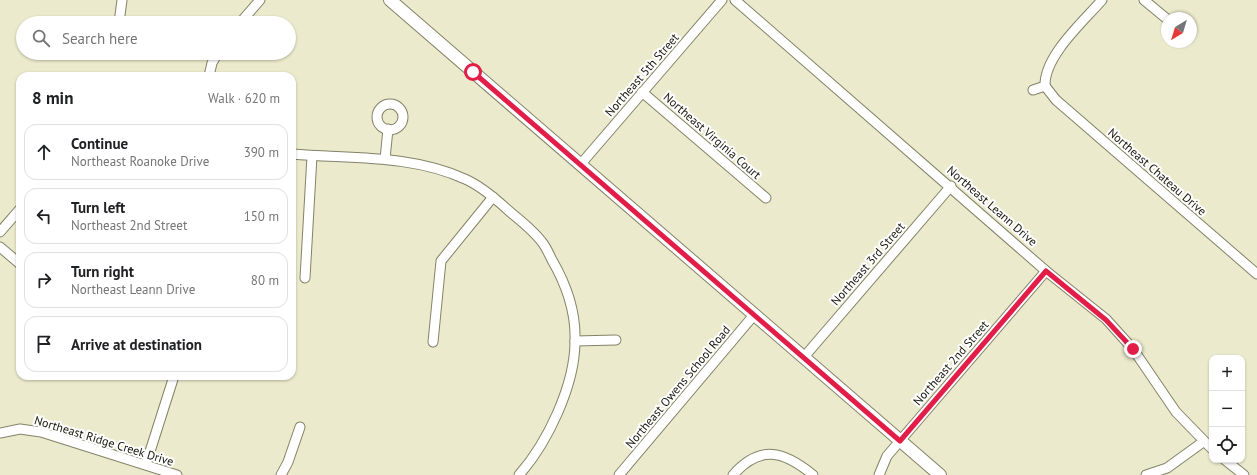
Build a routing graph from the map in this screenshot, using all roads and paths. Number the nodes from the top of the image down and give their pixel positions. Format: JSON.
{"nodes":[{"id":1,"x":122,"y":0,"type":"edge"},
{"id":2,"x":260,"y":0,"type":"edge"},
{"id":3,"x":390,"y":0,"type":"edge"},
{"id":4,"x":722,"y":0,"type":"edge"},
{"id":5,"x":735,"y":0,"type":"edge"},
{"id":6,"x":1102,"y":0,"type":"edge"},
{"id":7,"x":1144,"y":0,"type":"edge"},
{"id":8,"x":1161,"y":14,"type":"edge"},
{"id":9,"x":121,"y":16,"type":"edge"},
{"id":10,"x":246,"y":16,"type":"edge"},
{"id":11,"x":214,"y":60,"type":"edge"},
{"id":12,"x":210,"y":72,"type":"edge"},
{"id":13,"x":1045,"y":86,"type":"junction"},
{"id":14,"x":1033,"y":90,"type":"dead end"},
{"id":15,"x":642,"y":92,"type":"junction"},
{"id":16,"x":388,"y":129,"type":"dead end"},
{"id":17,"x":296,"y":154,"type":"edge"},
{"id":18,"x":312,"y":156,"type":"junction"},
{"id":19,"x":386,"y":159,"type":"junction"},
{"id":20,"x":580,"y":165,"type":"junction"},
{"id":21,"x":951,"y":186,"type":"junction"},
{"id":22,"x":493,"y":197,"type":"junction"},
{"id":23,"x":766,"y":198,"type":"dead end"},
{"id":24,"x":16,"y":214,"type":"edge"},
{"id":25,"x":0,"y":232,"type":"edge"},
{"id":26,"x":0,"y":247,"type":"edge"},
{"id":27,"x":16,"y":261,"type":"edge"},
{"id":28,"x":1046,"y":271,"type":"junction"},
{"id":29,"x":1257,"y":274,"type":"edge"},
{"id":30,"x":305,"y":278,"type":"dead end"},
{"id":31,"x":754,"y":315,"type":"junction"},
{"id":32,"x":616,"y":340,"type":"dead end"},
{"id":33,"x":575,"y":341,"type":"junction"},
{"id":34,"x":433,"y":342,"type":"dead end"},
{"id":35,"x":804,"y":357,"type":"junction"},
{"id":36,"x":173,"y":380,"type":"edge"},
{"id":37,"x":300,"y":426,"type":"dead end"},
{"id":38,"x":0,"y":433,"type":"edge"},
{"id":39,"x":900,"y":441,"type":"junction"},
{"id":40,"x":1203,"y":442,"type":"junction"},
{"id":41,"x":1209,"y":447,"type":"edge"},
{"id":42,"x":1229,"y":463,"type":"edge"},
{"id":43,"x":146,"y":464,"type":"junction"},
{"id":44,"x":177,"y":475,"type":"edge"},
{"id":45,"x":281,"y":475,"type":"edge"},
{"id":46,"x":519,"y":475,"type":"edge"},
{"id":47,"x":619,"y":475,"type":"edge"},
{"id":48,"x":733,"y":475,"type":"edge"},
{"id":49,"x":813,"y":475,"type":"edge"},
{"id":50,"x":879,"y":475,"type":"edge"},
{"id":51,"x":940,"y":475,"type":"edge"},
{"id":52,"x":1146,"y":475,"type":"edge"},
{"id":53,"x":1244,"y":475,"type":"edge"}],
"edges":[{"from":1,"to":9,"type":"street"},
{"from":2,"to":10,"type":"street"},
{"from":3,"to":20,"type":"street"},
{"from":4,"to":15,"type":"street","name":"Northeast 5th Street"},
{"from":5,"to":21,"type":"street","name":"Northeast Leann Drive"},
{"from":6,"to":13,"type":"street"},
{"from":7,"to":8,"type":"street"},
{"from":11,"to":12,"type":"street"},
{"from":13,"to":14,"type":"street"},
{"from":13,"to":29,"type":"street","name":"Northeast Chateau Drive"},
{"from":15,"to":20,"type":"street","name":"Northeast 5th Street"},
{"from":15,"to":23,"type":"street","name":"Northeast Virginia Court"},
{"from":16,"to":19,"type":"street"},
{"from":17,"to":18,"type":"street"},
{"from":18,"to":19,"type":"street"},
{"from":18,"to":30,"type":"street"},
{"from":19,"to":22,"type":"street"},
{"from":20,"to":31,"type":"street"},
{"from":21,"to":28,"type":"street","name":"Northeast Leann Drive"},
{"from":21,"to":35,"type":"street","name":"Northeast 3rd Street"},
{"from":22,"to":33,"type":"street"},
{"from":22,"to":34,"type":"street"},
{"from":24,"to":25,"type":"street"},
{"from":26,"to":27,"type":"street"},
{"from":28,"to":39,"type":"street","name":"Northeast 2nd Street"},
{"from":28,"to":40,"type":"street","name":"Northeast Leann Drive"},
{"from":31,"to":35,"type":"street"},
{"from":31,"to":47,"type":"street","name":"Northeast Owens School Road"},
{"from":32,"to":33,"type":"street"},
{"from":33,"to":46,"type":"street"},
{"from":35,"to":39,"type":"street"},
{"from":36,"to":43,"type":"street"},
{"from":37,"to":45,"type":"street"},
{"from":38,"to":43,"type":"street","name":"Northeast Ridge Creek Drive"},
{"from":39,"to":50,"type":"street","name":"Northeast 2nd Street"},
{"from":39,"to":51,"type":"street"},
{"from":40,"to":41,"type":"street","name":"Northeast Leann Drive"},
{"from":40,"to":52,"type":"street"},
{"from":42,"to":53,"type":"street"},
{"from":43,"to":44,"type":"street","name":"Northeast Ridge Creek Drive"},
{"from":48,"to":49,"type":"street"}]}
